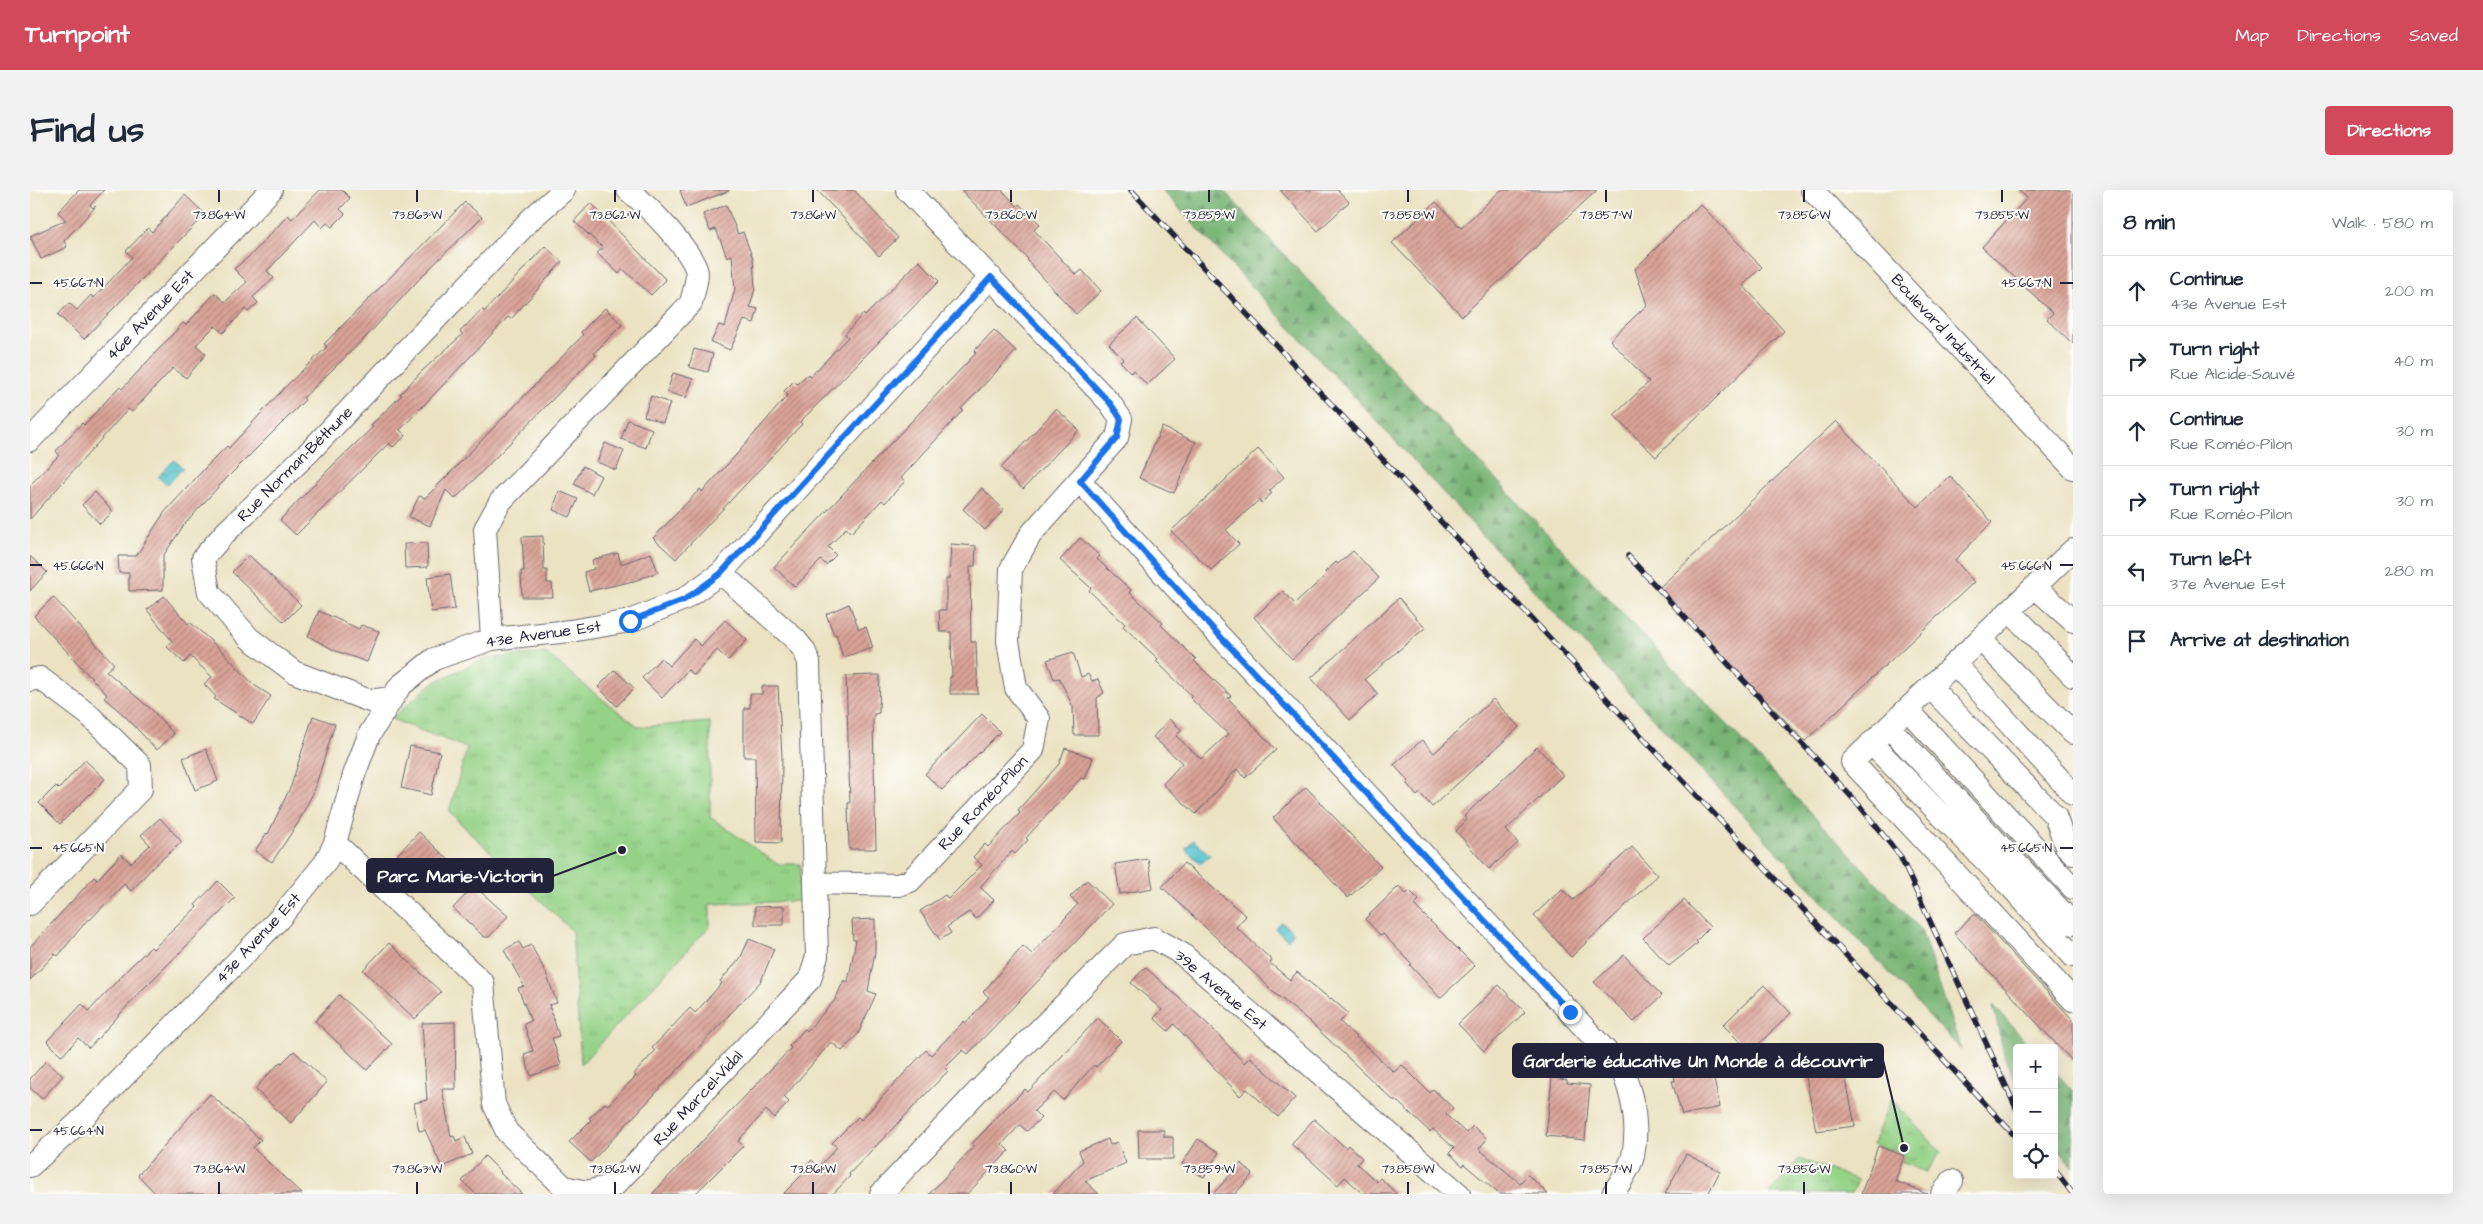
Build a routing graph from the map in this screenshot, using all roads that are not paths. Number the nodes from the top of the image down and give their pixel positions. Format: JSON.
{"nodes":[{"id":1,"x":271,"y":190,"type":"edge"},
{"id":2,"x":564,"y":190,"type":"edge"},
{"id":3,"x":628,"y":190,"type":"edge"},
{"id":4,"x":907,"y":190,"type":"edge"},
{"id":5,"x":1812,"y":190,"type":"edge"},
{"id":6,"x":991,"y":277,"type":"junction"},
{"id":7,"x":30,"y":440,"type":"edge"},
{"id":8,"x":2073,"y":468,"type":"edge"},
{"id":9,"x":1080,"y":481,"type":"junction"},
{"id":10,"x":2073,"y":550,"type":"edge"},
{"id":11,"x":720,"y":574,"type":"junction"},
{"id":12,"x":2035,"y":587,"type":"junction"},
{"id":13,"x":2010,"y":611,"type":"junction"},
{"id":14,"x":2073,"y":621,"type":"edge"},
{"id":15,"x":492,"y":639,"type":"junction"},
{"id":16,"x":1980,"y":639,"type":"junction"},
{"id":17,"x":1955,"y":664,"type":"junction"},
{"id":18,"x":2073,"y":676,"type":"edge"},
{"id":19,"x":30,"y":680,"type":"edge"},
{"id":20,"x":1930,"y":687,"type":"junction"},
{"id":21,"x":391,"y":698,"type":"junction"},
{"id":22,"x":1907,"y":709,"type":"junction"},
{"id":23,"x":1889,"y":727,"type":"junction"},
{"id":24,"x":2073,"y":733,"type":"edge"},
{"id":25,"x":1872,"y":743,"type":"junction"},
{"id":26,"x":2073,"y":794,"type":"edge"},
{"id":27,"x":335,"y":843,"type":"junction"},
{"id":28,"x":2071,"y":846,"type":"edge"},
{"id":29,"x":2047,"y":860,"type":"junction"},
{"id":30,"x":2020,"y":882,"type":"junction"},
{"id":31,"x":815,"y":883,"type":"junction"},
{"id":32,"x":2073,"y":888,"type":"edge"},
{"id":33,"x":30,"y":904,"type":"edge"},
{"id":34,"x":1988,"y":909,"type":"junction"},
{"id":35,"x":2073,"y":924,"type":"edge"},
{"id":36,"x":2073,"y":956,"type":"edge"},
{"id":37,"x":2073,"y":1000,"type":"edge"},
{"id":38,"x":30,"y":1166,"type":"edge"},
{"id":39,"x":880,"y":1194,"type":"edge"},
{"id":40,"x":1459,"y":1194,"type":"edge"},
{"id":41,"x":1613,"y":1194,"type":"edge"}],
"edges":[{"from":1,"to":7,"type":"street","name":"46e Avenue Est"},
{"from":2,"to":21,"type":"street","name":"Rue Norman-Béthune"},
{"from":3,"to":15,"type":"street"},
{"from":4,"to":6,"type":"street"},
{"from":5,"to":8,"type":"street","name":"Boulevard Industriel"},
{"from":6,"to":9,"type":"street","name":"Rue Roméo-Pilon"},
{"from":6,"to":11,"type":"street","name":"43e Avenue Est"},
{"from":9,"to":31,"type":"street","name":"Rue Roméo-Pilon"},
{"from":9,"to":41,"type":"street"},
{"from":10,"to":12,"type":"street"},
{"from":11,"to":15,"type":"street","name":"43e Avenue Est"},
{"from":11,"to":31,"type":"street","name":"Rue Marcel-Vidal"},
{"from":12,"to":13,"type":"street"},
{"from":12,"to":14,"type":"street"},
{"from":13,"to":16,"type":"street"},
{"from":13,"to":18,"type":"street"},
{"from":15,"to":21,"type":"street","name":"43e Avenue Est"},
{"from":16,"to":17,"type":"street"},
{"from":16,"to":24,"type":"street"},
{"from":17,"to":20,"type":"street"},
{"from":17,"to":26,"type":"street"},
{"from":19,"to":33,"type":"street"},
{"from":20,"to":22,"type":"street"},
{"from":20,"to":28,"type":"street"},
{"from":21,"to":27,"type":"street","name":"43e Avenue Est"},
{"from":22,"to":23,"type":"street"},
{"from":22,"to":29,"type":"street"},
{"from":23,"to":25,"type":"street"},
{"from":23,"to":30,"type":"street"},
{"from":25,"to":30,"type":"street"},
{"from":25,"to":34,"type":"street"},
{"from":27,"to":31,"type":"street","name":"Rue Marcel-Vidal"},
{"from":27,"to":38,"type":"street","name":"43e Avenue Est"},
{"from":28,"to":29,"type":"street"},
{"from":29,"to":30,"type":"street"},
{"from":29,"to":32,"type":"street"},
{"from":30,"to":34,"type":"street"},
{"from":30,"to":35,"type":"street"},
{"from":30,"to":36,"type":"street"},
{"from":34,"to":37,"type":"street"},
{"from":39,"to":40,"type":"street","name":"39e Avenue Est"}]}
